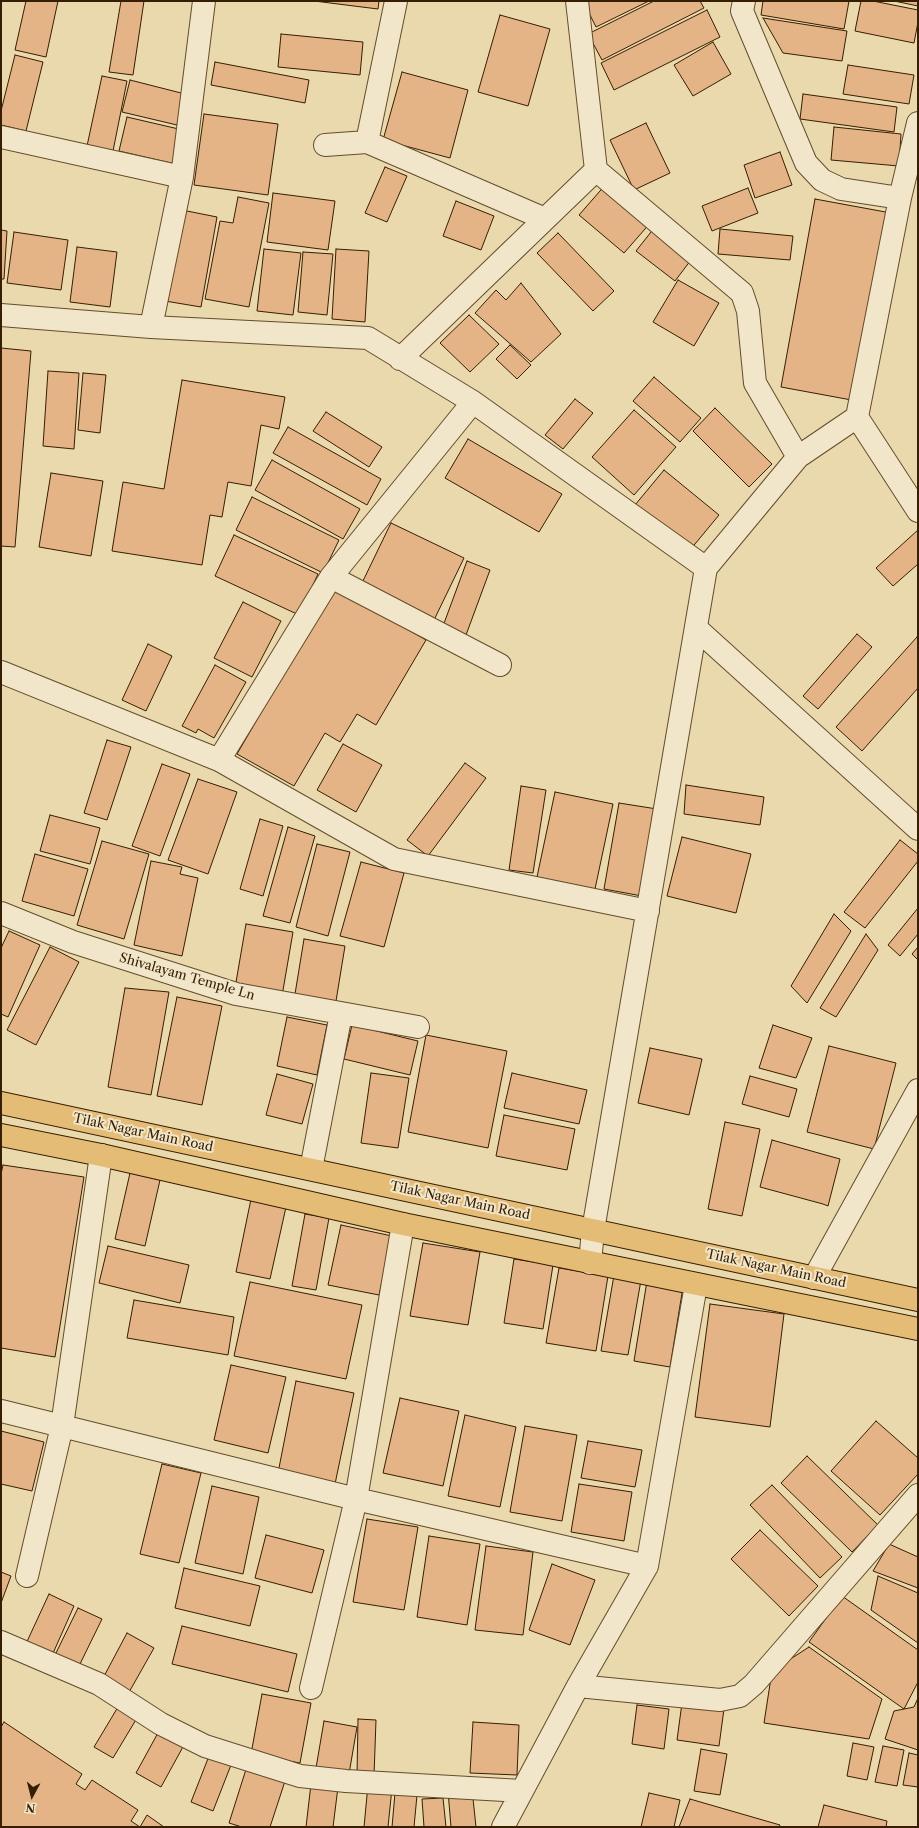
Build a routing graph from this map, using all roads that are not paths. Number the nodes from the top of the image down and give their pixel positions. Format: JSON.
{"nodes":[{"id":1,"x":204,"y":1,"type":"edge"},
{"id":2,"x":396,"y":1,"type":"edge"},
{"id":3,"x":577,"y":1,"type":"edge"},
{"id":4,"x":741,"y":4,"type":"edge"},
{"id":5,"x":918,"y":123,"type":"edge"},
{"id":6,"x":1,"y":137,"type":"edge"},
{"id":7,"x":367,"y":142,"type":"junction"},
{"id":8,"x":325,"y":145,"type":"dead end"},
{"id":9,"x":596,"y":170,"type":"junction"},
{"id":10,"x":182,"y":177,"type":"junction"},
{"id":11,"x":900,"y":198,"type":"junction"},
{"id":12,"x":545,"y":219,"type":"junction"},
{"id":13,"x":1,"y":315,"type":"edge"},
{"id":14,"x":151,"y":327,"type":"junction"},
{"id":15,"x":400,"y":359,"type":"junction"},
{"id":16,"x":473,"y":402,"type":"junction"},
{"id":17,"x":857,"y":416,"type":"junction"},
{"id":18,"x":798,"y":457,"type":"junction"},
{"id":19,"x":918,"y":510,"type":"edge"},
{"id":20,"x":706,"y":568,"type":"junction"},
{"id":21,"x":331,"y":578,"type":"junction"},
{"id":22,"x":697,"y":628,"type":"junction"},
{"id":23,"x":500,"y":665,"type":"dead end"},
{"id":24,"x":3,"y":679,"type":"edge"},
{"id":25,"x":220,"y":760,"type":"junction"},
{"id":26,"x":918,"y":829,"type":"edge"},
{"id":27,"x":648,"y":911,"type":"junction"},
{"id":28,"x":1,"y":912,"type":"edge"},
{"id":29,"x":341,"y":1014,"type":"junction"},
{"id":30,"x":418,"y":1027,"type":"dead end"},
{"id":31,"x":918,"y":1090,"type":"edge"},
{"id":32,"x":1,"y":1103,"type":"edge"},
{"id":33,"x":1,"y":1135,"type":"edge"},
{"id":34,"x":101,"y":1156,"type":"junction"},
{"id":35,"x":311,"y":1169,"type":"junction"},
{"id":36,"x":403,"y":1224,"type":"junction"},
{"id":37,"x":593,"y":1230,"type":"junction"},
{"id":38,"x":590,"y":1263,"type":"junction"},
{"id":39,"x":814,"y":1278,"type":"junction"},
{"id":40,"x":696,"y":1285,"type":"junction"},
{"id":41,"x":918,"y":1300,"type":"edge"},
{"id":42,"x":918,"y":1329,"type":"edge"},
{"id":43,"x":1,"y":1411,"type":"edge"},
{"id":44,"x":62,"y":1426,"type":"junction"},
{"id":45,"x":918,"y":1495,"type":"edge"},
{"id":46,"x":356,"y":1499,"type":"junction"},
{"id":47,"x":647,"y":1566,"type":"junction"},
{"id":48,"x":27,"y":1576,"type":"dead end"},
{"id":49,"x":1,"y":1642,"type":"edge"},
{"id":50,"x":578,"y":1686,"type":"junction"},
{"id":51,"x":310,"y":1688,"type":"dead end"},
{"id":52,"x":522,"y":1791,"type":"junction"},
{"id":53,"x":509,"y":1826,"type":"edge"}],
"edges":[{"from":1,"to":10,"type":"street"},
{"from":2,"to":7,"type":"street"},
{"from":3,"to":9,"type":"street"},
{"from":4,"to":11,"type":"street"},
{"from":5,"to":11,"type":"street"},
{"from":6,"to":10,"type":"street"},
{"from":7,"to":8,"type":"street"},
{"from":7,"to":12,"type":"street"},
{"from":9,"to":12,"type":"street"},
{"from":9,"to":18,"type":"street"},
{"from":10,"to":14,"type":"street"},
{"from":11,"to":17,"type":"street"},
{"from":12,"to":15,"type":"street"},
{"from":13,"to":14,"type":"street"},
{"from":14,"to":15,"type":"street"},
{"from":15,"to":16,"type":"street"},
{"from":16,"to":20,"type":"street"},
{"from":16,"to":21,"type":"street"},
{"from":17,"to":18,"type":"street"},
{"from":17,"to":19,"type":"street"},
{"from":18,"to":20,"type":"street"},
{"from":20,"to":22,"type":"street"},
{"from":21,"to":23,"type":"street"},
{"from":21,"to":25,"type":"street"},
{"from":22,"to":26,"type":"street"},
{"from":22,"to":27,"type":"street"},
{"from":24,"to":25,"type":"street"},
{"from":25,"to":27,"type":"street"},
{"from":27,"to":37,"type":"street"},
{"from":28,"to":29,"type":"street","name":"Shivalayam Temple Ln"},
{"from":29,"to":30,"type":"street","name":"Shivalayam Temple Ln"},
{"from":29,"to":35,"type":"street"},
{"from":31,"to":39,"type":"street"},
{"from":32,"to":35,"type":"main road","name":"Tilak Nagar Main Road"},
{"from":33,"to":34,"type":"main road"},
{"from":34,"to":36,"type":"main road"},
{"from":34,"to":44,"type":"street"},
{"from":35,"to":37,"type":"main road","name":"Tilak Nagar Main Road"},
{"from":36,"to":38,"type":"main road"},
{"from":36,"to":46,"type":"street"},
{"from":37,"to":38,"type":"street"},
{"from":37,"to":39,"type":"main road","name":"Tilak Nagar Main Road"},
{"from":38,"to":40,"type":"main road"},
{"from":39,"to":41,"type":"main road","name":"Tilak Nagar Main Road"},
{"from":40,"to":42,"type":"main road"},
{"from":40,"to":47,"type":"street"},
{"from":43,"to":44,"type":"street"},
{"from":44,"to":46,"type":"street"},
{"from":44,"to":48,"type":"street"},
{"from":45,"to":50,"type":"street"},
{"from":46,"to":47,"type":"street"},
{"from":46,"to":51,"type":"street"},
{"from":47,"to":50,"type":"street"},
{"from":49,"to":52,"type":"street"},
{"from":50,"to":52,"type":"street"},
{"from":52,"to":53,"type":"street"}]}
